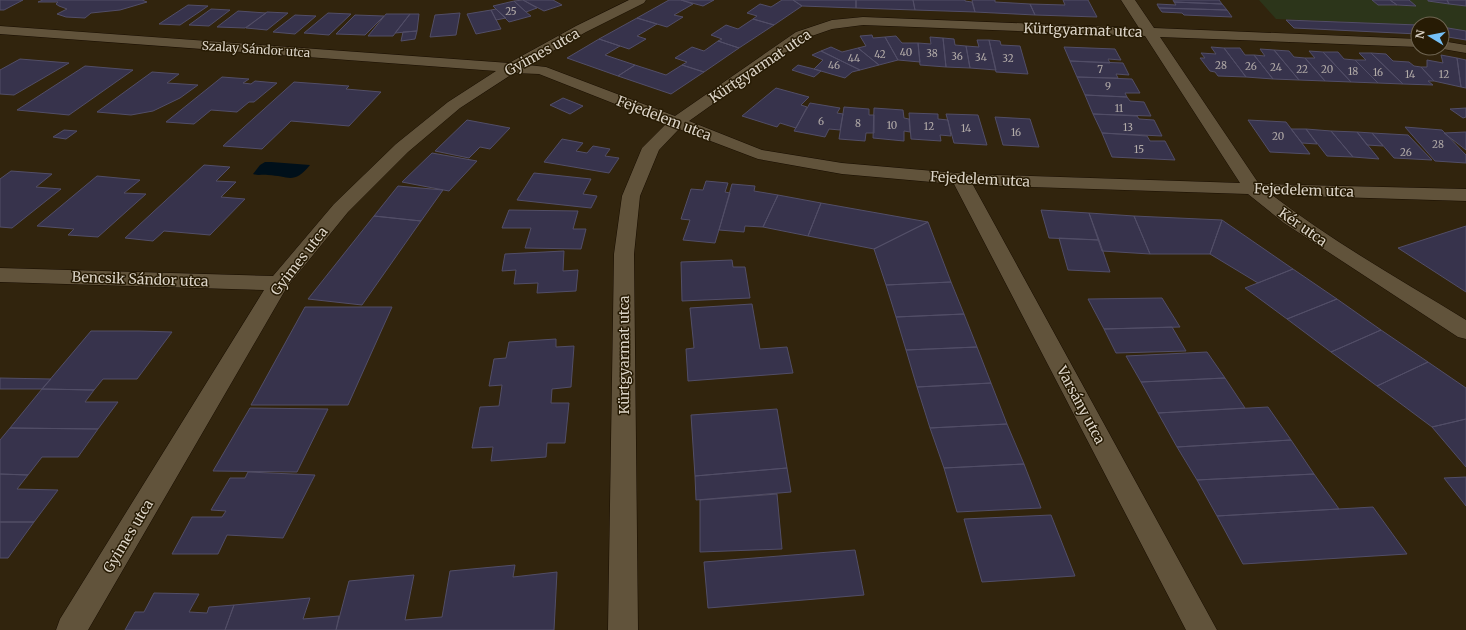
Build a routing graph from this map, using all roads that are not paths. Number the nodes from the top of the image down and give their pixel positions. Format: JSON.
{"nodes":[{"id":1,"x":639,"y":0,"type":"edge"},
{"id":2,"x":1128,"y":0,"type":"edge"},
{"id":3,"x":0,"y":30,"type":"edge"},
{"id":4,"x":1149,"y":33,"type":"junction"},
{"id":5,"x":1410,"y":43,"type":"edge"},
{"id":6,"x":1450,"y":46,"type":"edge"},
{"id":7,"x":1466,"y":49,"type":"edge"},
{"id":8,"x":511,"y":68,"type":"junction"},
{"id":9,"x":676,"y":123,"type":"junction"},
{"id":10,"x":961,"y":179,"type":"junction"},
{"id":11,"x":1253,"y":189,"type":"junction"},
{"id":12,"x":1466,"y":196,"type":"edge"},
{"id":13,"x":0,"y":275,"type":"edge"},
{"id":14,"x":280,"y":283,"type":"junction"},
{"id":15,"x":1466,"y":332,"type":"edge"},
{"id":16,"x":71,"y":630,"type":"edge"},
{"id":17,"x":624,"y":630,"type":"edge"},
{"id":18,"x":1202,"y":630,"type":"edge"}],
"edges":[{"from":1,"to":8,"type":"street","name":"Gyimes utca"},
{"from":2,"to":4,"type":"street","name":"Kér utca"},
{"from":3,"to":8,"type":"street","name":"Szalay Sándor utca"},
{"from":4,"to":5,"type":"street","name":"Kürtgyarmat utca"},
{"from":4,"to":9,"type":"street","name":"Kürtgyarmat utca"},
{"from":4,"to":11,"type":"street","name":"Kér utca"},
{"from":6,"to":7,"type":"street"},
{"from":8,"to":9,"type":"street","name":"Fejedelem utca"},
{"from":8,"to":14,"type":"street","name":"Gyimes utca"},
{"from":9,"to":10,"type":"street","name":"Fejedelem utca"},
{"from":9,"to":17,"type":"street","name":"Kürtgyarmat utca"},
{"from":10,"to":11,"type":"street","name":"Fejedelem utca"},
{"from":10,"to":18,"type":"street","name":"Varsány utca"},
{"from":11,"to":12,"type":"street","name":"Fejedelem utca"},
{"from":11,"to":15,"type":"street","name":"Kér utca"},
{"from":13,"to":14,"type":"street","name":"Bencsik Sándor utca"},
{"from":14,"to":16,"type":"street","name":"Gyimes utca"}]}
